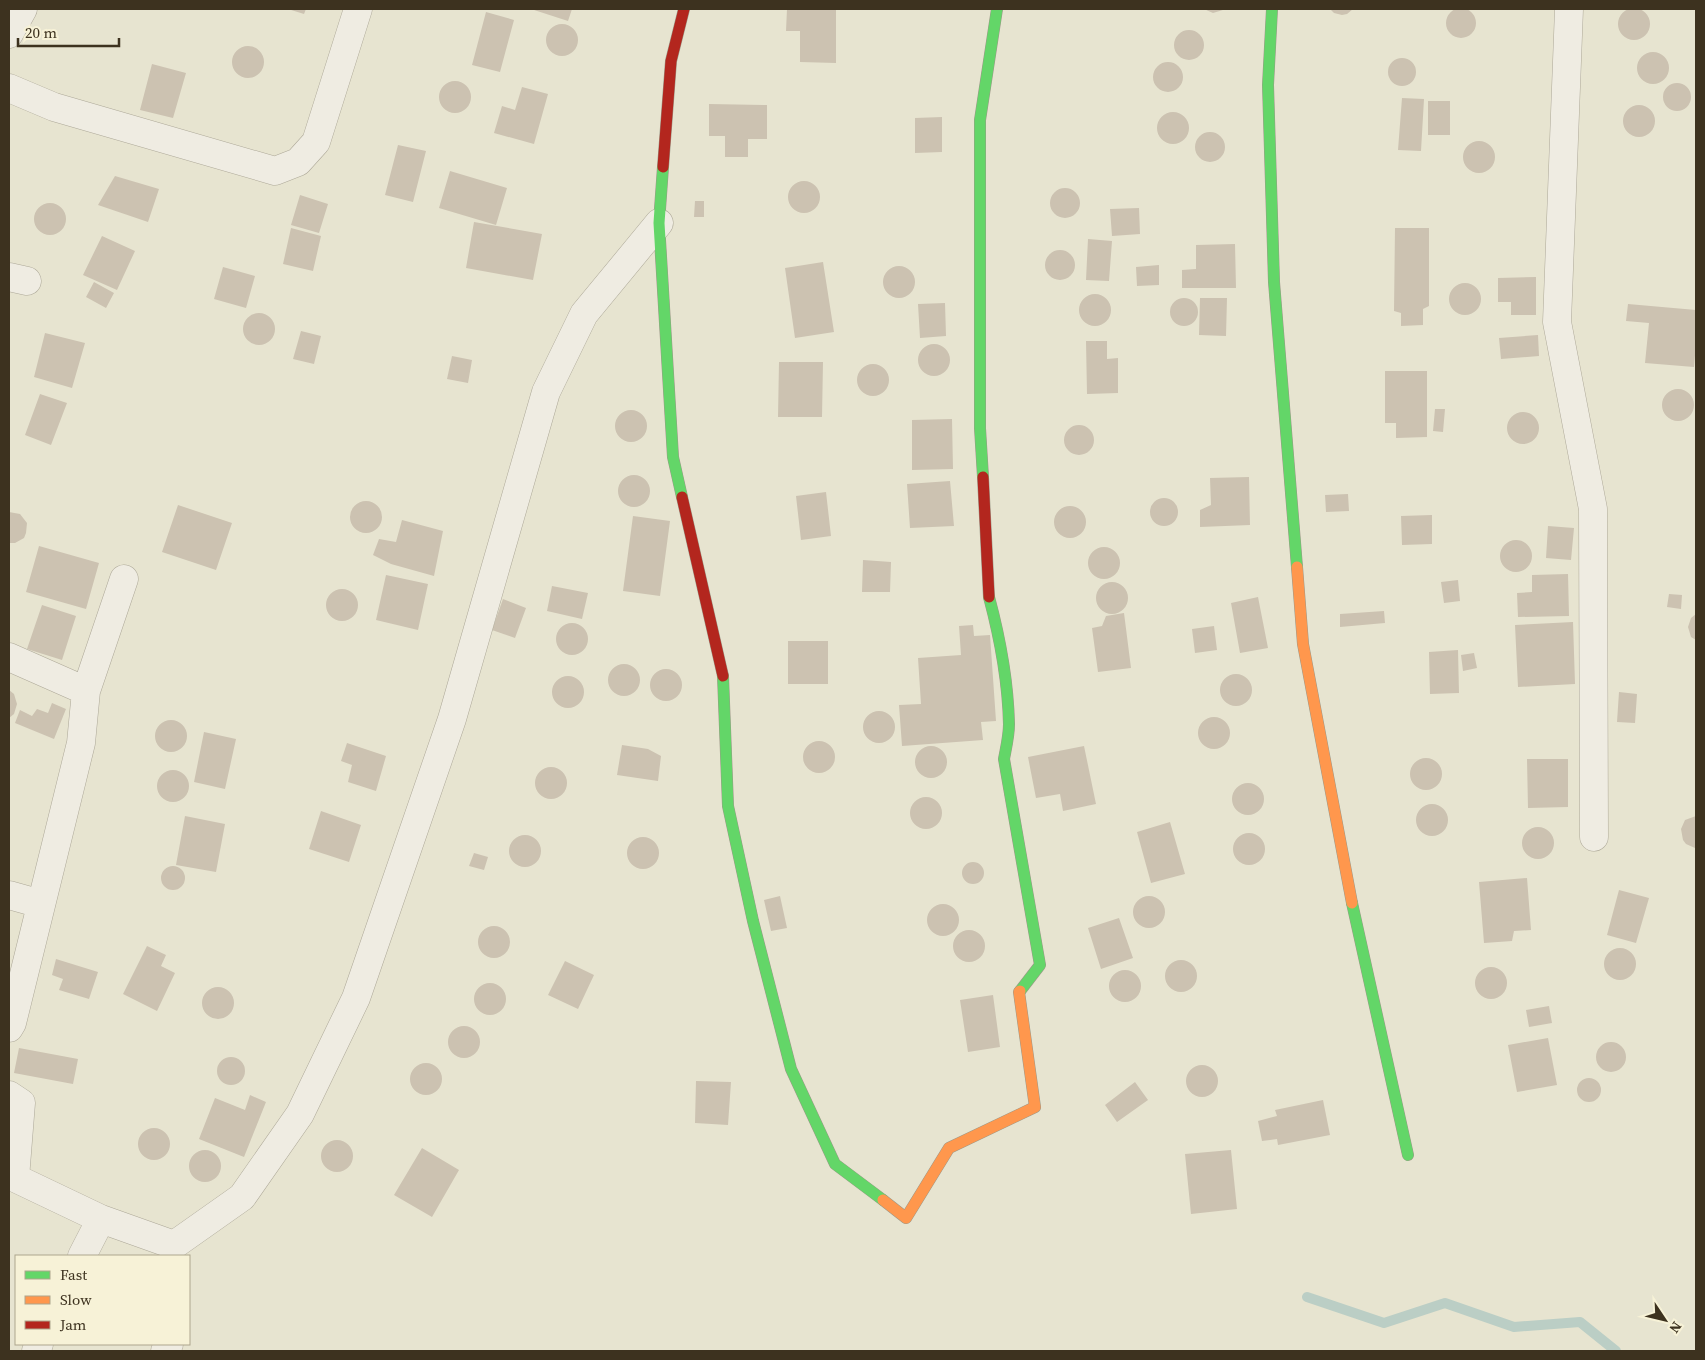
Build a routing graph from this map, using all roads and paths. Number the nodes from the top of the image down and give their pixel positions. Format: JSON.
{"nodes":[{"id":1,"x":23,"y":9,"type":"edge"},
{"id":2,"x":358,"y":9,"type":"edge"},
{"id":3,"x":684,"y":9,"type":"edge"},
{"id":4,"x":997,"y":9,"type":"edge"},
{"id":5,"x":1272,"y":9,"type":"edge"},
{"id":6,"x":1569,"y":9,"type":"edge"},
{"id":7,"x":9,"y":34,"type":"edge"},
{"id":8,"x":9,"y":88,"type":"edge"},
{"id":9,"x":658,"y":223,"type":"junction"},
{"id":10,"x":124,"y":579,"type":"dead end"},
{"id":11,"x":9,"y":657,"type":"edge"},
{"id":12,"x":86,"y":691,"type":"junction"},
{"id":13,"x":1594,"y":837,"type":"dead end"},
{"id":14,"x":9,"y":895,"type":"edge"},
{"id":15,"x":41,"y":904,"type":"junction"},
{"id":16,"x":9,"y":1028,"type":"edge"},
{"id":17,"x":9,"y":1095,"type":"edge"},
{"id":18,"x":1408,"y":1155,"type":"dead end"},
{"id":19,"x":101,"y":1219,"type":"junction"},
{"id":20,"x":174,"y":1250,"type":"edge"},
{"id":21,"x":83,"y":1255,"type":"edge"}],
"edges":[{"from":1,"to":7,"type":"street"},
{"from":2,"to":8,"type":"street"},
{"from":3,"to":9,"type":"street"},
{"from":4,"to":9,"type":"street"},
{"from":5,"to":18,"type":"street"},
{"from":6,"to":13,"type":"street"},
{"from":9,"to":20,"type":"street"},
{"from":10,"to":12,"type":"street"},
{"from":11,"to":12,"type":"street"},
{"from":12,"to":15,"type":"street"},
{"from":14,"to":15,"type":"street"},
{"from":15,"to":16,"type":"street"},
{"from":17,"to":19,"type":"street"},
{"from":19,"to":20,"type":"street"},
{"from":19,"to":21,"type":"street"}]}
